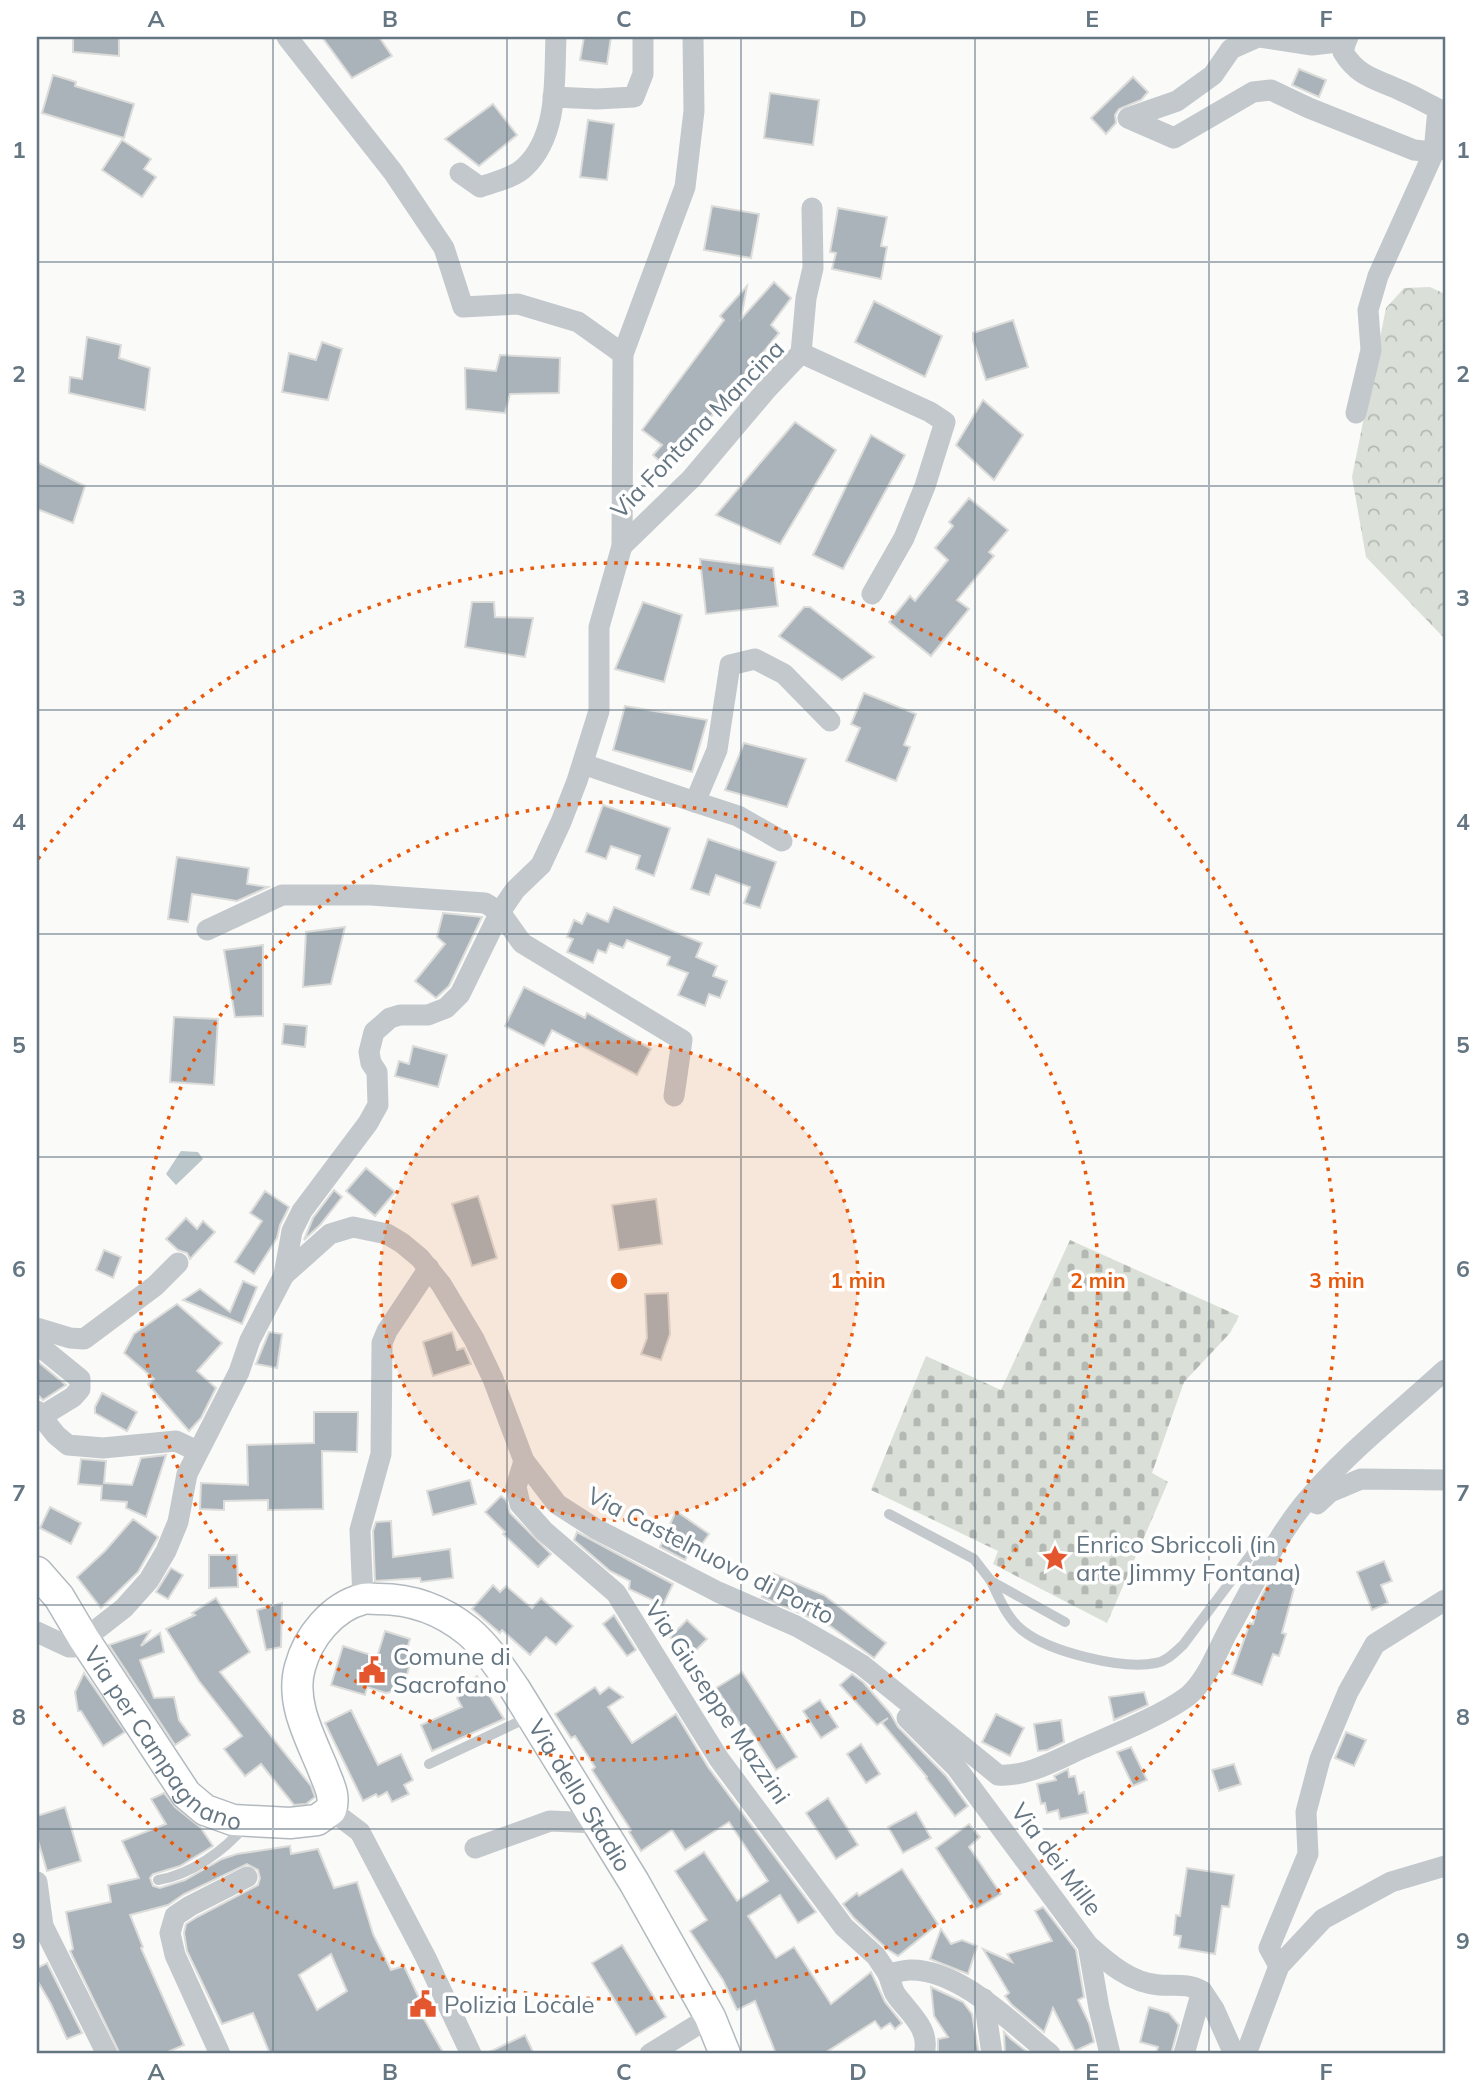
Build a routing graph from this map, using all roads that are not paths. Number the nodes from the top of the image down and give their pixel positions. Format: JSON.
{"nodes":[{"id":1,"x":287,"y":37,"type":"edge"},
{"id":2,"x":556,"y":37,"type":"edge"},
{"id":3,"x":643,"y":37,"type":"edge"},
{"id":4,"x":693,"y":37,"type":"edge"},
{"id":5,"x":1259,"y":37,"type":"edge"},
{"id":6,"x":1347,"y":39,"type":"edge"},
{"id":7,"x":553,"y":97,"type":"junction"},
{"id":8,"x":1440,"y":150,"type":"edge"},
{"id":9,"x":460,"y":173,"type":"dead end"},
{"id":10,"x":812,"y":208,"type":"dead end"},
{"id":11,"x":801,"y":352,"type":"junction"},
{"id":12,"x":623,"y":354,"type":"junction"},
{"id":13,"x":1356,"y":413,"type":"dead end"},
{"id":14,"x":622,"y":546,"type":"junction"},
{"id":15,"x":872,"y":594,"type":"dead end"},
{"id":16,"x":830,"y":721,"type":"dead end"},
{"id":17,"x":583,"y":764,"type":"junction"},
{"id":18,"x":695,"y":802,"type":"junction"},
{"id":19,"x":782,"y":841,"type":"dead end"},
{"id":20,"x":500,"y":912,"type":"junction"},
{"id":21,"x":206,"y":930,"type":"dead end"},
{"id":22,"x":674,"y":1096,"type":"dead end"},
{"id":23,"x":178,"y":1263,"type":"dead end"},
{"id":24,"x":429,"y":1268,"type":"junction"},
{"id":25,"x":284,"y":1275,"type":"junction"},
{"id":26,"x":37,"y":1328,"type":"edge"},
{"id":27,"x":37,"y":1344,"type":"edge"},
{"id":28,"x":1445,"y":1370,"type":"edge"},
{"id":29,"x":39,"y":1414,"type":"edge"},
{"id":30,"x":197,"y":1451,"type":"junction"},
{"id":31,"x":524,"y":1461,"type":"junction"},
{"id":32,"x":1445,"y":1480,"type":"edge"},
{"id":33,"x":889,"y":1514,"type":"dead end"},
{"id":34,"x":1278,"y":1538,"type":"junction"},
{"id":35,"x":37,"y":1572,"type":"edge"},
{"id":36,"x":991,"y":1581,"type":"junction"},
{"id":37,"x":363,"y":1599,"type":"junction"},
{"id":38,"x":1445,"y":1600,"type":"edge"},
{"id":39,"x":1065,"y":1622,"type":"dead end"},
{"id":40,"x":37,"y":1632,"type":"edge"},
{"id":41,"x":83,"y":1639,"type":"junction"},
{"id":42,"x":862,"y":1665,"type":"junction"},
{"id":43,"x":531,"y":1716,"type":"junction"},
{"id":44,"x":429,"y":1764,"type":"dead end"},
{"id":45,"x":331,"y":1810,"type":"junction"},
{"id":46,"x":249,"y":1821,"type":"junction"},
{"id":47,"x":597,"y":1823,"type":"junction"},
{"id":48,"x":475,"y":1848,"type":"dead end"},
{"id":49,"x":1445,"y":1866,"type":"edge"},
{"id":50,"x":247,"y":1877,"type":"dead end"},
{"id":51,"x":158,"y":1880,"type":"dead end"},
{"id":52,"x":37,"y":1882,"type":"edge"},
{"id":53,"x":1088,"y":1945,"type":"junction"},
{"id":54,"x":1279,"y":1966,"type":"junction"},
{"id":55,"x":888,"y":1974,"type":"junction"},
{"id":56,"x":1202,"y":1991,"type":"junction"},
{"id":57,"x":984,"y":1999,"type":"junction"},
{"id":58,"x":710,"y":2017,"type":"junction"},
{"id":59,"x":107,"y":2054,"type":"edge"},
{"id":60,"x":220,"y":2054,"type":"edge"},
{"id":61,"x":471,"y":2054,"type":"edge"},
{"id":62,"x":649,"y":2054,"type":"edge"},
{"id":63,"x":725,"y":2054,"type":"edge"},
{"id":64,"x":924,"y":2054,"type":"edge"},
{"id":65,"x":992,"y":2054,"type":"edge"},
{"id":66,"x":1050,"y":2054,"type":"edge"},
{"id":67,"x":1110,"y":2054,"type":"edge"},
{"id":68,"x":1184,"y":2054,"type":"edge"},
{"id":69,"x":1234,"y":2054,"type":"edge"},
{"id":70,"x":1246,"y":2054,"type":"edge"}],
"edges":[{"from":1,"to":12,"type":"street"},
{"from":2,"to":7,"type":"street"},
{"from":3,"to":7,"type":"street"},
{"from":4,"to":12,"type":"street","name":"Via Fontana Mancina"},
{"from":5,"to":6,"type":"street"},
{"from":5,"to":8,"type":"street"},
{"from":6,"to":8,"type":"street"},
{"from":7,"to":9,"type":"street"},
{"from":8,"to":13,"type":"street"},
{"from":10,"to":11,"type":"street"},
{"from":11,"to":14,"type":"street","name":"Via Fontana Mancina"},
{"from":11,"to":15,"type":"street","name":"Via Fontana Mancina"},
{"from":12,"to":14,"type":"street","name":"Via Fontana Mancina"},
{"from":14,"to":17,"type":"street","name":"Via Fontana Mancina"},
{"from":16,"to":18,"type":"street"},
{"from":17,"to":18,"type":"street"},
{"from":17,"to":20,"type":"street","name":"Via Fontana Mancina"},
{"from":18,"to":19,"type":"street"},
{"from":20,"to":21,"type":"street"},
{"from":20,"to":22,"type":"street"},
{"from":20,"to":25,"type":"street","name":"Via Fontana Mancina"},
{"from":23,"to":26,"type":"street"},
{"from":24,"to":25,"type":"street","name":"Via Castelnuovo di Porto"},
{"from":24,"to":31,"type":"street","name":"Via Castelnuovo di Porto"},
{"from":24,"to":37,"type":"street"},
{"from":25,"to":30,"type":"street","name":"Via Castelnuovo di Porto"},
{"from":27,"to":29,"type":"street"},
{"from":28,"to":34,"type":"street","name":"Via Castelnuovo di Porto"},
{"from":29,"to":30,"type":"street"},
{"from":30,"to":41,"type":"street","name":"Via Castelnuovo di Porto"},
{"from":31,"to":42,"type":"street","name":"Via Castelnuovo di Porto"},
{"from":31,"to":55,"type":"street","name":"Via Giuseppe Mazzini"},
{"from":32,"to":34,"type":"street"},
{"from":33,"to":36,"type":"lane"},
{"from":34,"to":36,"type":"lane"},
{"from":34,"to":42,"type":"street","name":"Via Castelnuovo di Porto"},
{"from":35,"to":41,"type":"street","name":"Via per Campagnano"},
{"from":36,"to":39,"type":"lane"},
{"from":37,"to":43,"type":"street","name":"Via dello Stadio"},
{"from":37,"to":45,"type":"street","name":"Via dello Stadio"},
{"from":38,"to":54,"type":"street"},
{"from":40,"to":41,"type":"street"},
{"from":41,"to":46,"type":"street","name":"Via per Campagnano"},
{"from":42,"to":53,"type":"street","name":"Via dei Mille"},
{"from":43,"to":44,"type":"lane"},
{"from":43,"to":47,"type":"street","name":"Via dello Stadio"},
{"from":45,"to":46,"type":"street","name":"Via per Campagnano"},
{"from":45,"to":61,"type":"street"},
{"from":46,"to":51,"type":"lane"},
{"from":47,"to":48,"type":"street"},
{"from":47,"to":58,"type":"street","name":"Via dello Stadio"},
{"from":49,"to":54,"type":"street"},
{"from":50,"to":60,"type":"street"},
{"from":52,"to":59,"type":"street"},
{"from":53,"to":56,"type":"street","name":"Via dei Mille"},
{"from":53,"to":67,"type":"street"},
{"from":54,"to":70,"type":"street"},
{"from":55,"to":57,"type":"street"},
{"from":55,"to":64,"type":"street","name":"Via Giuseppe Mazzini"},
{"from":56,"to":68,"type":"street"},
{"from":56,"to":69,"type":"street"},
{"from":57,"to":65,"type":"street"},
{"from":57,"to":66,"type":"street"},
{"from":58,"to":62,"type":"street"},
{"from":58,"to":63,"type":"street","name":"Via dello Stadio"}]}
